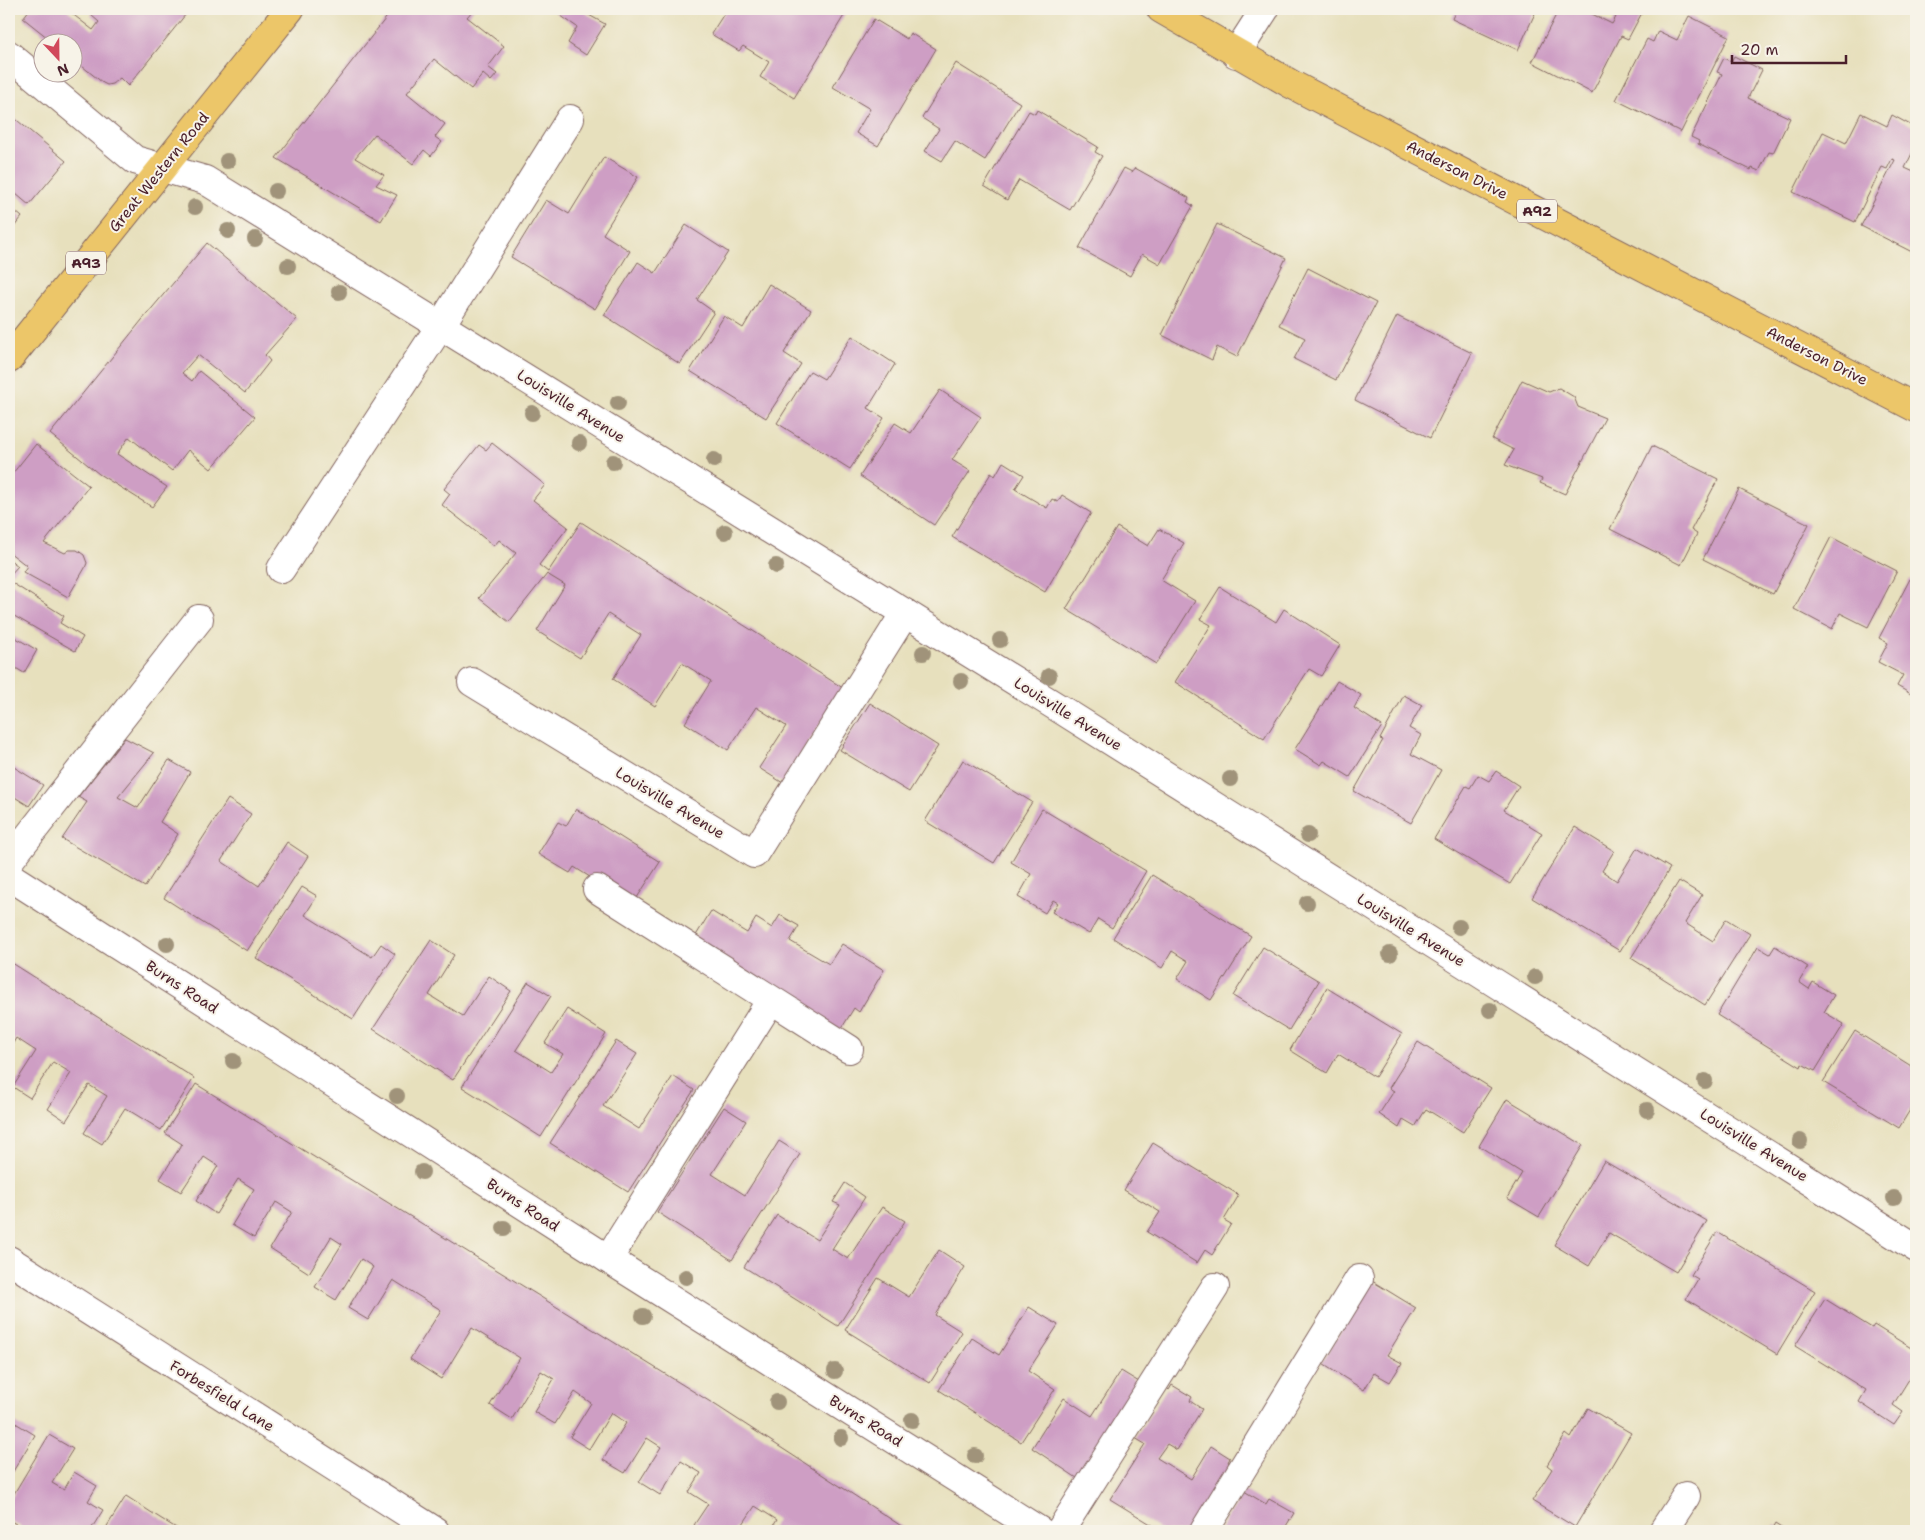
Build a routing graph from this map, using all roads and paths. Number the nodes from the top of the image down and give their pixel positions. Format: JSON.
{"nodes":[{"id":1,"x":290,"y":9,"type":"edge"},
{"id":2,"x":1161,"y":9,"type":"edge"},
{"id":3,"x":1265,"y":9,"type":"edge"},
{"id":4,"x":1236,"y":54,"type":"junction"},
{"id":5,"x":9,"y":55,"type":"edge"},
{"id":6,"x":570,"y":119,"type":"dead end"},
{"id":7,"x":162,"y":168,"type":"junction"},
{"id":8,"x":441,"y":325,"type":"junction"},
{"id":9,"x":9,"y":359,"type":"edge"},
{"id":10,"x":1916,"y":408,"type":"edge"},
{"id":11,"x":281,"y":569,"type":"dead end"},
{"id":12,"x":905,"y":613,"type":"junction"},
{"id":13,"x":199,"y":619,"type":"dead end"},
{"id":14,"x":472,"y":682,"type":"dead end"},
{"id":15,"x":9,"y":861,"type":"edge"},
{"id":16,"x":9,"y":876,"type":"edge"},
{"id":17,"x":597,"y":889,"type":"dead end"},
{"id":18,"x":771,"y":1000,"type":"junction"},
{"id":19,"x":849,"y":1049,"type":"dead end"},
{"id":20,"x":1916,"y":1248,"type":"edge"},
{"id":21,"x":608,"y":1259,"type":"junction"},
{"id":22,"x":9,"y":1260,"type":"edge"},
{"id":23,"x":1359,"y":1279,"type":"dead end"},
{"id":24,"x":1215,"y":1287,"type":"dead end"},
{"id":25,"x":1686,"y":1496,"type":"dead end"},
{"id":26,"x":435,"y":1531,"type":"edge"},
{"id":27,"x":1040,"y":1531,"type":"edge"},
{"id":28,"x":1060,"y":1531,"type":"edge"},
{"id":29,"x":1204,"y":1531,"type":"edge"},
{"id":30,"x":1663,"y":1531,"type":"edge"}],
"edges":[{"from":1,"to":7,"type":"main road","name":"Great Western Road","number":"A93"},
{"from":2,"to":4,"type":"main road","name":"Anderson Drive","number":"A92"},
{"from":3,"to":4,"type":"street"},
{"from":4,"to":10,"type":"main road","name":"Anderson Drive","number":"A92"},
{"from":5,"to":7,"type":"street","name":"Louisville Avenue"},
{"from":6,"to":8,"type":"street"},
{"from":7,"to":8,"type":"street","name":"Louisville Avenue"},
{"from":7,"to":9,"type":"main road","name":"Great Western Road","number":"A93"},
{"from":8,"to":11,"type":"street"},
{"from":8,"to":12,"type":"street","name":"Louisville Avenue"},
{"from":12,"to":14,"type":"street","name":"Louisville Avenue"},
{"from":12,"to":20,"type":"street","name":"Louisville Avenue"},
{"from":13,"to":15,"type":"street"},
{"from":16,"to":21,"type":"street","name":"Burns Road"},
{"from":17,"to":18,"type":"street"},
{"from":18,"to":19,"type":"street"},
{"from":18,"to":21,"type":"street"},
{"from":21,"to":27,"type":"street","name":"Burns Road"},
{"from":22,"to":26,"type":"street","name":"Forbesfield Lane"},
{"from":23,"to":29,"type":"street"},
{"from":24,"to":28,"type":"street"},
{"from":25,"to":30,"type":"street"}]}
